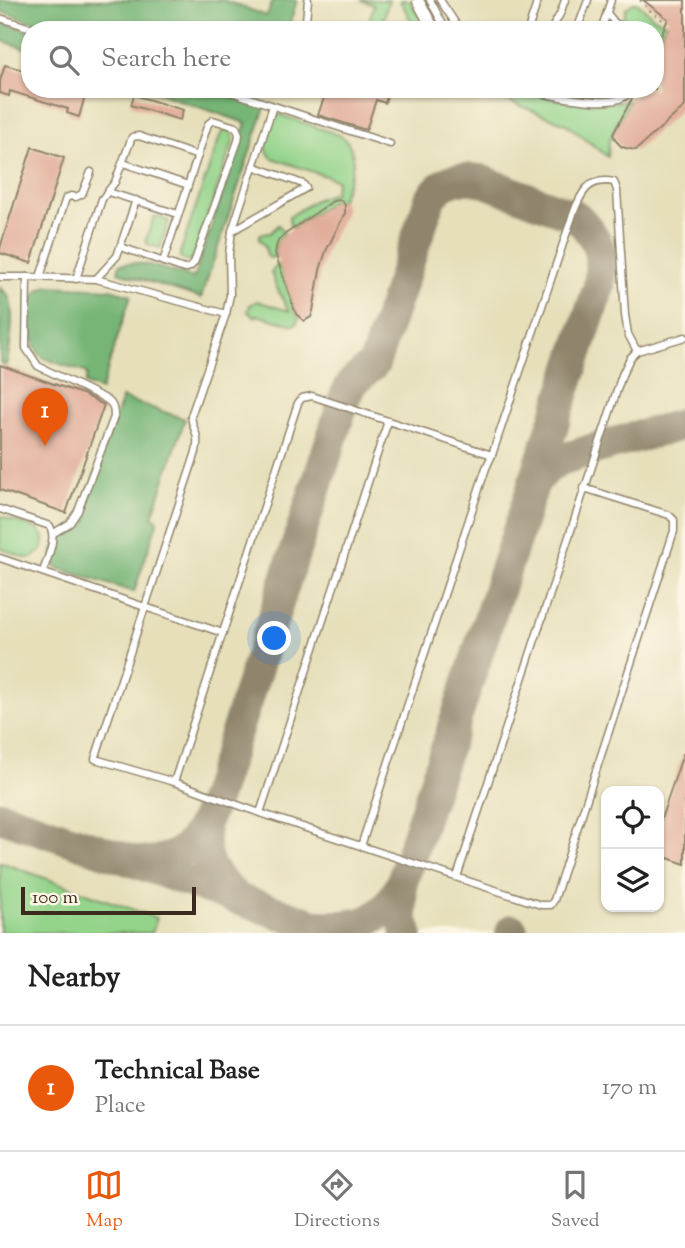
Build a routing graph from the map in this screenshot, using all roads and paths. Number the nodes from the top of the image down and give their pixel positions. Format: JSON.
{"nodes":[{"id":1,"x":308,"y":0,"type":"edge"},
{"id":2,"x":418,"y":0,"type":"edge"},
{"id":3,"x":430,"y":0,"type":"edge"},
{"id":4,"x":440,"y":0,"type":"edge"},
{"id":5,"x":538,"y":0,"type":"edge"},
{"id":6,"x":565,"y":0,"type":"edge"},
{"id":7,"x":588,"y":0,"type":"edge"},
{"id":8,"x":611,"y":0,"type":"edge"},
{"id":9,"x":640,"y":0,"type":"edge"},
{"id":10,"x":607,"y":13,"type":"junction"},
{"id":11,"x":0,"y":18,"type":"edge"},
{"id":12,"x":305,"y":21,"type":"edge"},
{"id":13,"x":427,"y":21,"type":"edge"},
{"id":14,"x":431,"y":21,"type":"edge"},
{"id":15,"x":441,"y":21,"type":"edge"},
{"id":16,"x":454,"y":21,"type":"edge"},
{"id":17,"x":531,"y":21,"type":"edge"},
{"id":18,"x":556,"y":21,"type":"edge"},
{"id":19,"x":580,"y":21,"type":"edge"},
{"id":20,"x":604,"y":21,"type":"edge"},
{"id":21,"x":613,"y":21,"type":"edge"},
{"id":22,"x":667,"y":23,"type":"dead end"},
{"id":23,"x":21,"y":25,"type":"edge"},
{"id":24,"x":249,"y":98,"type":"edge"},
{"id":25,"x":570,"y":98,"type":"edge"},
{"id":26,"x":622,"y":98,"type":"edge"},
{"id":27,"x":273,"y":106,"type":"junction"},
{"id":28,"x":390,"y":144,"type":"dead end"},
{"id":29,"x":198,"y":156,"type":"junction"},
{"id":30,"x":123,"y":163,"type":"junction"},
{"id":31,"x":253,"y":166,"type":"junction"},
{"id":32,"x":91,"y":172,"type":"dead end"},
{"id":33,"x":188,"y":185,"type":"junction"},
{"id":34,"x":108,"y":192,"type":"junction"},
{"id":35,"x":136,"y":200,"type":"junction"},
{"id":36,"x":178,"y":214,"type":"junction"},
{"id":37,"x":232,"y":231,"type":"junction"},
{"id":38,"x":121,"y":247,"type":"junction"},
{"id":39,"x":163,"y":262,"type":"junction"},
{"id":40,"x":0,"y":277,"type":"edge"},
{"id":41,"x":27,"y":277,"type":"junction"},
{"id":42,"x":40,"y":277,"type":"junction"},
{"id":43,"x":76,"y":279,"type":"junction"},
{"id":44,"x":96,"y":279,"type":"junction"},
{"id":45,"x":226,"y":314,"type":"junction"},
{"id":46,"x":685,"y":337,"type":"edge"},
{"id":47,"x":638,"y":351,"type":"junction"},
{"id":48,"x":388,"y":421,"type":"junction"},
{"id":49,"x":492,"y":455,"type":"junction"},
{"id":50,"x":584,"y":488,"type":"junction"},
{"id":51,"x":0,"y":509,"type":"edge"},
{"id":52,"x":54,"y":533,"type":"junction"},
{"id":53,"x":0,"y":558,"type":"edge"},
{"id":54,"x":43,"y":572,"type":"junction"},
{"id":55,"x":145,"y":607,"type":"junction"},
{"id":56,"x":223,"y":633,"type":"junction"},
{"id":57,"x":174,"y":782,"type":"junction"},
{"id":58,"x":260,"y":813,"type":"junction"},
{"id":59,"x":361,"y":846,"type":"junction"},
{"id":60,"x":457,"y":877,"type":"junction"}],
"edges":[{"from":1,"to":12,"type":"lane"},
{"from":2,"to":13,"type":"lane"},
{"from":2,"to":14,"type":"lane"},
{"from":3,"to":15,"type":"lane"},
{"from":4,"to":16,"type":"lane"},
{"from":5,"to":17,"type":"lane"},
{"from":6,"to":18,"type":"lane"},
{"from":7,"to":19,"type":"lane"},
{"from":8,"to":10,"type":"lane"},
{"from":9,"to":22,"type":"path"},
{"from":10,"to":20,"type":"lane"},
{"from":10,"to":21,"type":"lane"},
{"from":11,"to":23,"type":"lane"},
{"from":24,"to":27,"type":"lane"},
{"from":25,"to":26,"type":"lane"},
{"from":27,"to":28,"type":"lane"},
{"from":27,"to":31,"type":"lane"},
{"from":29,"to":30,"type":"lane"},
{"from":29,"to":33,"type":"lane"},
{"from":29,"to":39,"type":"lane"},
{"from":30,"to":33,"type":"lane"},
{"from":30,"to":34,"type":"lane"},
{"from":31,"to":37,"type":"lane"},
{"from":31,"to":37,"type":"lane"},
{"from":32,"to":42,"type":"lane"},
{"from":33,"to":36,"type":"lane"},
{"from":34,"to":35,"type":"lane"},
{"from":34,"to":43,"type":"lane"},
{"from":35,"to":36,"type":"lane"},
{"from":35,"to":38,"type":"lane"},
{"from":36,"to":39,"type":"lane"},
{"from":37,"to":45,"type":"lane"},
{"from":38,"to":39,"type":"lane"},
{"from":38,"to":44,"type":"lane"},
{"from":40,"to":41,"type":"lane"},
{"from":41,"to":42,"type":"lane"},
{"from":41,"to":52,"type":"lane"},
{"from":42,"to":43,"type":"lane"},
{"from":43,"to":44,"type":"lane"},
{"from":44,"to":45,"type":"lane"},
{"from":45,"to":55,"type":"lane"},
{"from":46,"to":47,"type":"lane"},
{"from":47,"to":49,"type":"lane"},
{"from":47,"to":50,"type":"lane"},
{"from":48,"to":49,"type":"lane"},
{"from":48,"to":56,"type":"lane"},
{"from":48,"to":58,"type":"lane"},
{"from":49,"to":59,"type":"lane"},
{"from":50,"to":60,"type":"lane"},
{"from":50,"to":60,"type":"lane"},
{"from":51,"to":52,"type":"lane"},
{"from":52,"to":54,"type":"lane"},
{"from":53,"to":54,"type":"lane"},
{"from":54,"to":55,"type":"lane"},
{"from":55,"to":56,"type":"lane"},
{"from":55,"to":57,"type":"lane"},
{"from":56,"to":57,"type":"lane"},
{"from":57,"to":58,"type":"lane"},
{"from":58,"to":59,"type":"lane"},
{"from":59,"to":60,"type":"lane"}]}
